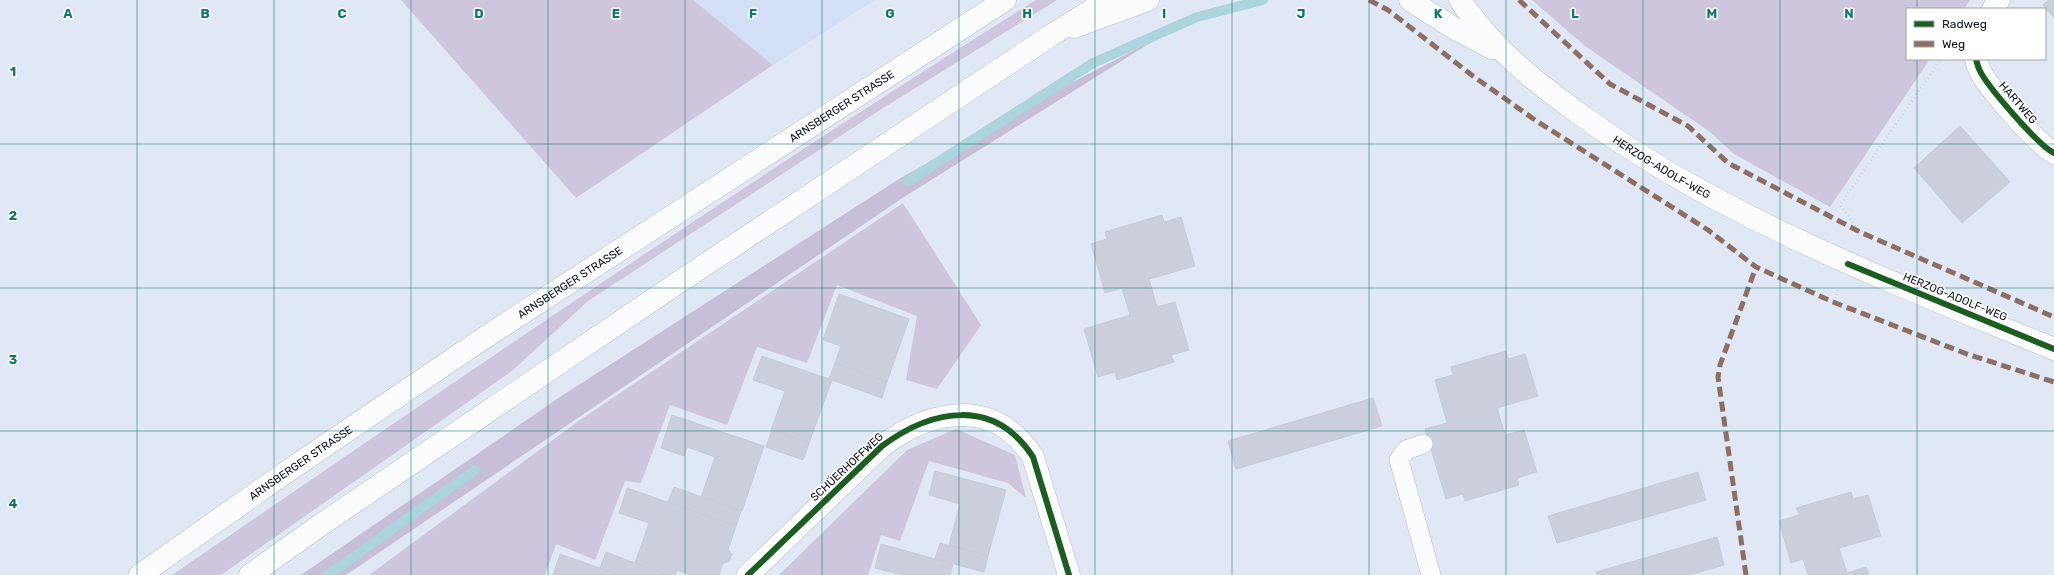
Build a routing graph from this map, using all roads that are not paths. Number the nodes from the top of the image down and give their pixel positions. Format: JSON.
{"nodes":[{"id":1,"x":1005,"y":0,"type":"edge"},
{"id":2,"x":1108,"y":0,"type":"edge"},
{"id":3,"x":1148,"y":0,"type":"edge"},
{"id":4,"x":1410,"y":0,"type":"edge"},
{"id":5,"x":1460,"y":0,"type":"edge"},
{"id":6,"x":1050,"y":36,"type":"junction"},
{"id":7,"x":1505,"y":55,"type":"junction"},
{"id":8,"x":1976,"y":60,"type":"edge"},
{"id":9,"x":2054,"y":153,"type":"edge"},
{"id":10,"x":2054,"y":349,"type":"edge"},
{"id":11,"x":1423,"y":444,"type":"dead end"},
{"id":12,"x":140,"y":575,"type":"edge"},
{"id":13,"x":250,"y":575,"type":"edge"},
{"id":14,"x":748,"y":575,"type":"edge"},
{"id":15,"x":1070,"y":575,"type":"edge"},
{"id":16,"x":1431,"y":575,"type":"edge"}],
"edges":[{"from":1,"to":12,"type":"main road","name":"ARNSBERGER STRASSE"},
{"from":2,"to":6,"type":"main road"},
{"from":3,"to":6,"type":"main road"},
{"from":4,"to":7,"type":"main road","name":"HERZOG-ADOLF-WEG"},
{"from":5,"to":7,"type":"main road","name":"HERZOG-ADOLF-WEG"},
{"from":6,"to":13,"type":"main road"},
{"from":7,"to":10,"type":"main road","name":"HERZOG-ADOLF-WEG"},
{"from":8,"to":9,"type":"main road","name":"HARTWEG"},
{"from":11,"to":16,"type":"lane"},
{"from":14,"to":15,"type":"main road","name":"SCHÜERHOFFWEG"}]}
